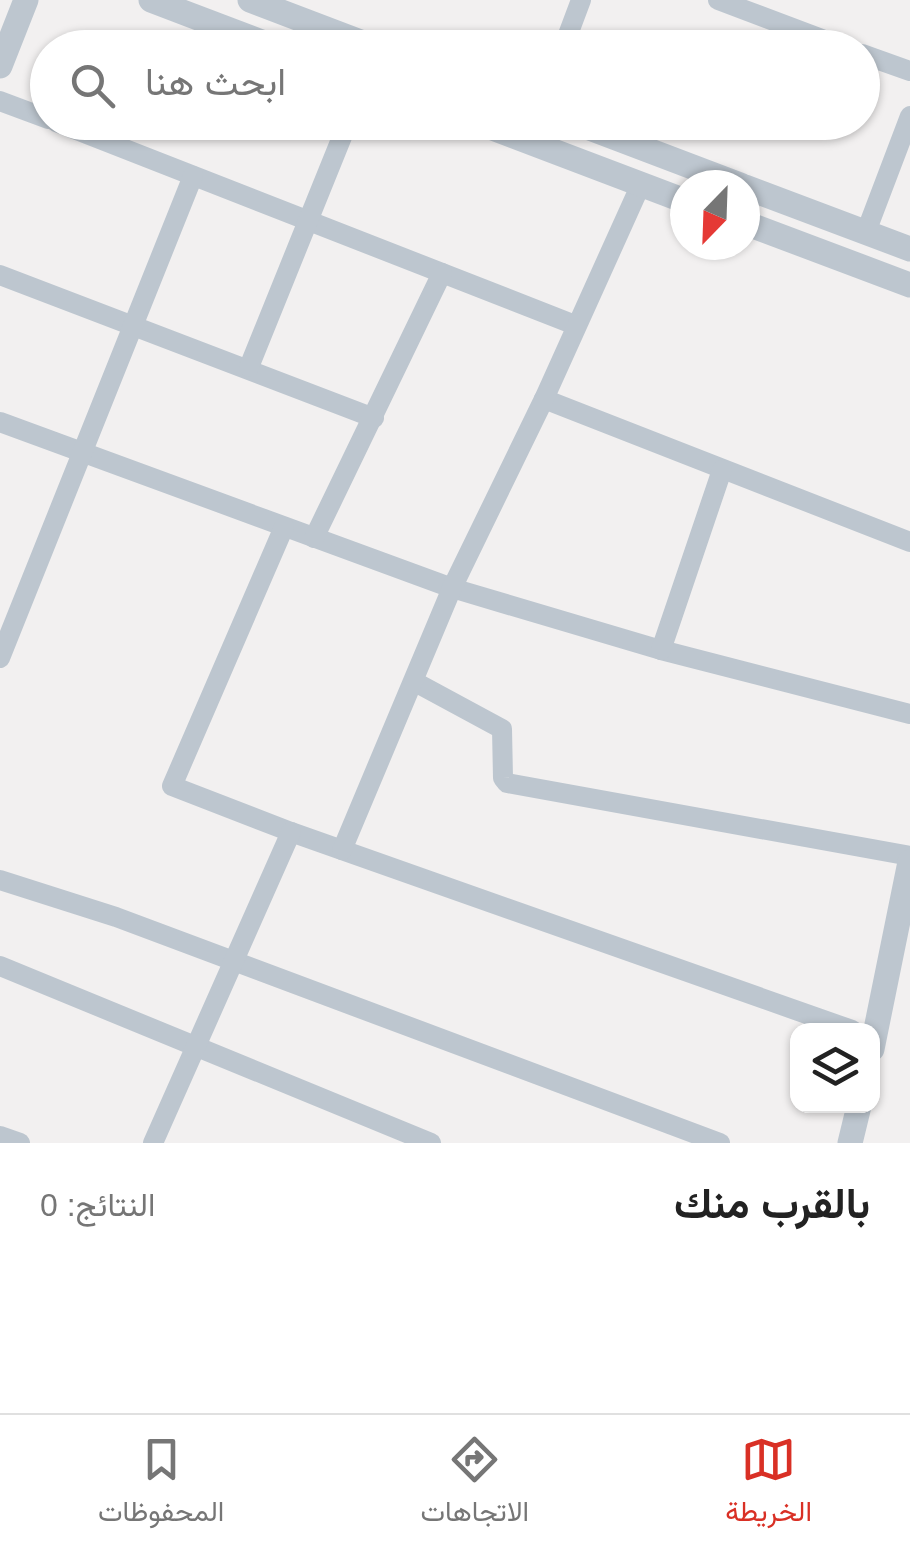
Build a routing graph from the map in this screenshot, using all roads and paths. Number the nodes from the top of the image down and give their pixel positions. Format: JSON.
{"nodes":[{"id":1,"x":26,"y":0,"type":"edge"},
{"id":2,"x":150,"y":0,"type":"edge"},
{"id":3,"x":250,"y":0,"type":"edge"},
{"id":4,"x":581,"y":0,"type":"edge"},
{"id":5,"x":718,"y":0,"type":"edge"},
{"id":6,"x":291,"y":16,"type":"junction"},
{"id":7,"x":231,"y":30,"type":"edge"},
{"id":8,"x":286,"y":30,"type":"edge"},
{"id":9,"x":328,"y":30,"type":"edge"},
{"id":10,"x":569,"y":30,"type":"edge"},
{"id":11,"x":798,"y":30,"type":"edge"},
{"id":12,"x":880,"y":61,"type":"edge"},
{"id":13,"x":0,"y":66,"type":"edge"},
{"id":14,"x":910,"y":72,"type":"edge"},
{"id":15,"x":0,"y":100,"type":"edge"},
{"id":16,"x":30,"y":112,"type":"edge"},
{"id":17,"x":910,"y":116,"type":"edge"},
{"id":18,"x":102,"y":140,"type":"edge"},
{"id":19,"x":340,"y":140,"type":"edge"},
{"id":20,"x":524,"y":140,"type":"edge"},
{"id":21,"x":622,"y":140,"type":"edge"},
{"id":22,"x":701,"y":170,"type":"edge"},
{"id":23,"x":193,"y":176,"type":"junction"},
{"id":24,"x":640,"y":184,"type":"junction"},
{"id":25,"x":760,"y":192,"type":"edge"},
{"id":26,"x":670,"y":195,"type":"edge"},
{"id":27,"x":306,"y":220,"type":"junction"},
{"id":28,"x":760,"y":229,"type":"edge"},
{"id":29,"x":866,"y":232,"type":"junction"},
{"id":30,"x":910,"y":249,"type":"edge"},
{"id":31,"x":442,"y":272,"type":"junction"},
{"id":32,"x":0,"y":275,"type":"edge"},
{"id":33,"x":910,"y":285,"type":"edge"},
{"id":34,"x":575,"y":324,"type":"junction"},
{"id":35,"x":131,"y":326,"type":"junction"},
{"id":36,"x":248,"y":367,"type":"junction"},
{"id":37,"x":544,"y":399,"type":"junction"},
{"id":38,"x":374,"y":418,"type":"junction"},
{"id":39,"x":0,"y":422,"type":"edge"},
{"id":40,"x":82,"y":452,"type":"junction"},
{"id":41,"x":722,"y":470,"type":"junction"},
{"id":42,"x":284,"y":527,"type":"junction"},
{"id":43,"x":314,"y":538,"type":"junction"},
{"id":44,"x":910,"y":542,"type":"edge"},
{"id":45,"x":452,"y":588,"type":"junction"},
{"id":46,"x":661,"y":650,"type":"junction"},
{"id":47,"x":0,"y":658,"type":"edge"},
{"id":48,"x":415,"y":682,"type":"junction"},
{"id":49,"x":910,"y":714,"type":"edge"},
{"id":50,"x":291,"y":832,"type":"junction"},
{"id":51,"x":342,"y":850,"type":"junction"},
{"id":52,"x":910,"y":859,"type":"edge"},
{"id":53,"x":0,"y":880,"type":"edge"},
{"id":54,"x":233,"y":963,"type":"junction"},
{"id":55,"x":0,"y":966,"type":"edge"},
{"id":56,"x":900,"y":970,"type":"edge"},
{"id":57,"x":823,"y":1023,"type":"edge"},
{"id":58,"x":875,"y":1023,"type":"edge"},
{"id":59,"x":196,"y":1046,"type":"junction"},
{"id":60,"x":857,"y":1113,"type":"edge"},
{"id":61,"x":666,"y":1134,"type":"edge"},
{"id":62,"x":0,"y":1136,"type":"edge"},
{"id":63,"x":20,"y":1143,"type":"edge"},
{"id":64,"x":153,"y":1143,"type":"edge"},
{"id":65,"x":431,"y":1143,"type":"edge"},
{"id":66,"x":720,"y":1143,"type":"edge"},
{"id":67,"x":850,"y":1143,"type":"edge"}],
"edges":[{"from":1,"to":13,"type":"street"},
{"from":2,"to":7,"type":"street"},
{"from":3,"to":6,"type":"street"},
{"from":4,"to":10,"type":"street"},
{"from":5,"to":11,"type":"street"},
{"from":6,"to":8,"type":"street"},
{"from":6,"to":9,"type":"street"},
{"from":12,"to":14,"type":"street"},
{"from":15,"to":16,"type":"street"},
{"from":17,"to":29,"type":"street"},
{"from":18,"to":23,"type":"street"},
{"from":19,"to":27,"type":"street"},
{"from":20,"to":24,"type":"street"},
{"from":21,"to":22,"type":"street"},
{"from":23,"to":27,"type":"street"},
{"from":23,"to":35,"type":"street"},
{"from":24,"to":26,"type":"street"},
{"from":24,"to":34,"type":"street"},
{"from":25,"to":29,"type":"street"},
{"from":27,"to":31,"type":"street"},
{"from":27,"to":36,"type":"street"},
{"from":28,"to":33,"type":"street"},
{"from":29,"to":30,"type":"street"},
{"from":31,"to":34,"type":"street"},
{"from":31,"to":38,"type":"street"},
{"from":32,"to":35,"type":"street"},
{"from":34,"to":37,"type":"street"},
{"from":35,"to":36,"type":"street"},
{"from":35,"to":40,"type":"street"},
{"from":36,"to":38,"type":"street"},
{"from":37,"to":41,"type":"street"},
{"from":37,"to":45,"type":"street"},
{"from":38,"to":43,"type":"street"},
{"from":39,"to":40,"type":"street"},
{"from":40,"to":42,"type":"street"},
{"from":40,"to":47,"type":"street"},
{"from":41,"to":44,"type":"street"},
{"from":41,"to":46,"type":"street"},
{"from":42,"to":43,"type":"street"},
{"from":42,"to":50,"type":"street"},
{"from":43,"to":45,"type":"street"},
{"from":45,"to":46,"type":"street"},
{"from":45,"to":48,"type":"street"},
{"from":46,"to":49,"type":"street"},
{"from":48,"to":51,"type":"street"},
{"from":48,"to":52,"type":"street"},
{"from":50,"to":51,"type":"street"},
{"from":50,"to":54,"type":"street"},
{"from":51,"to":57,"type":"street"},
{"from":52,"to":56,"type":"street"},
{"from":53,"to":54,"type":"street"},
{"from":54,"to":59,"type":"street"},
{"from":54,"to":61,"type":"street"},
{"from":55,"to":59,"type":"street"},
{"from":56,"to":58,"type":"street"},
{"from":59,"to":64,"type":"street"},
{"from":59,"to":65,"type":"street"},
{"from":60,"to":67,"type":"street"},
{"from":61,"to":66,"type":"street"},
{"from":62,"to":63,"type":"street"}]}
